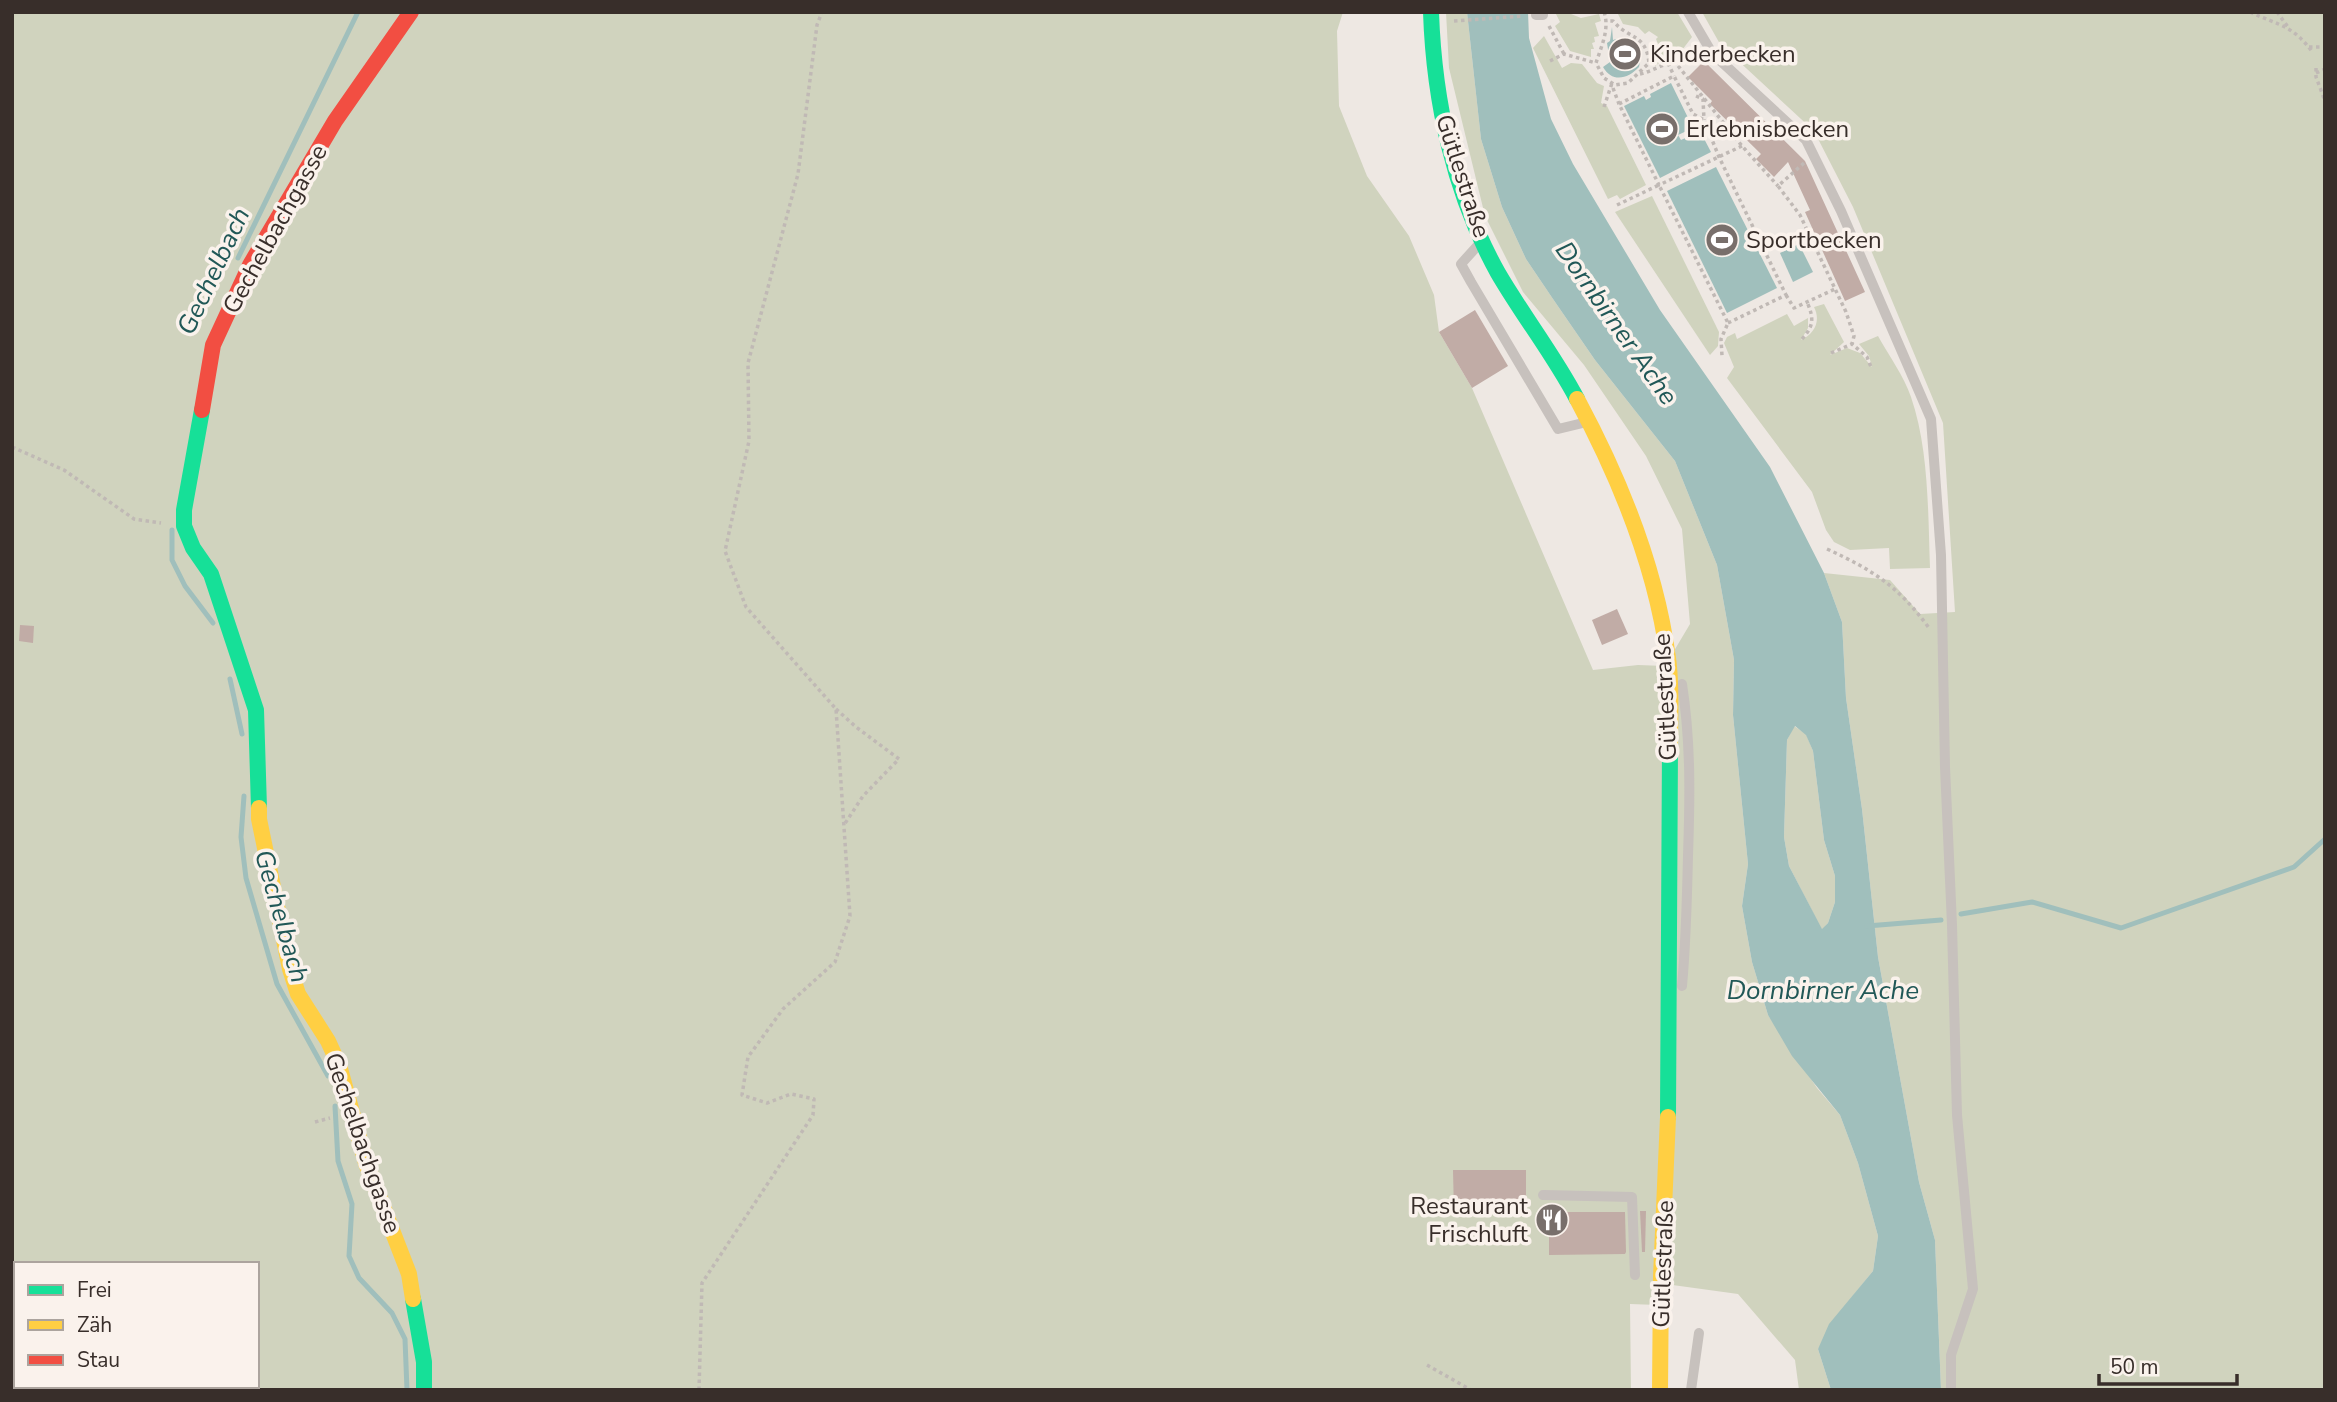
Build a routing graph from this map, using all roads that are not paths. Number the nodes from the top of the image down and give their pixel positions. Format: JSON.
{"nodes":[{"id":1,"x":411,"y":12,"type":"edge"},
{"id":2,"x":1688,"y":12,"type":"edge"},
{"id":3,"x":1426,"y":16,"type":"edge"},
{"id":4,"x":1483,"y":240,"type":"junction"},
{"id":5,"x":1589,"y":422,"type":"junction"},
{"id":6,"x":1668,"y":660,"type":"junction"},
{"id":7,"x":1681,"y":996,"type":"dead end"},
{"id":8,"x":1680,"y":1008,"type":"dead end"},
{"id":9,"x":1668,"y":1046,"type":"junction"},
{"id":10,"x":1543,"y":1195,"type":"dead end"},
{"id":11,"x":1635,"y":1275,"type":"dead end"},
{"id":12,"x":1699,"y":1333,"type":"dead end"},
{"id":13,"x":424,"y":1390,"type":"edge"},
{"id":14,"x":1660,"y":1390,"type":"edge"},
{"id":15,"x":1691,"y":1390,"type":"edge"},
{"id":16,"x":1951,"y":1390,"type":"edge"}],
"edges":[{"from":1,"to":13,"type":"street","name":"Gechelbachgasse"},
{"from":2,"to":16,"type":"lane"},
{"from":3,"to":4,"type":"street","name":"Gütlestraße"},
{"from":4,"to":5,"type":"street","name":"Gütlestraße"},
{"from":4,"to":5,"type":"lane"},
{"from":5,"to":6,"type":"street","name":"Gütlestraße"},
{"from":6,"to":7,"type":"lane"},
{"from":6,"to":9,"type":"street","name":"Gütlestraße"},
{"from":8,"to":9,"type":"lane"},
{"from":9,"to":14,"type":"street","name":"Gütlestraße"},
{"from":10,"to":11,"type":"lane"},
{"from":12,"to":15,"type":"lane"}]}
